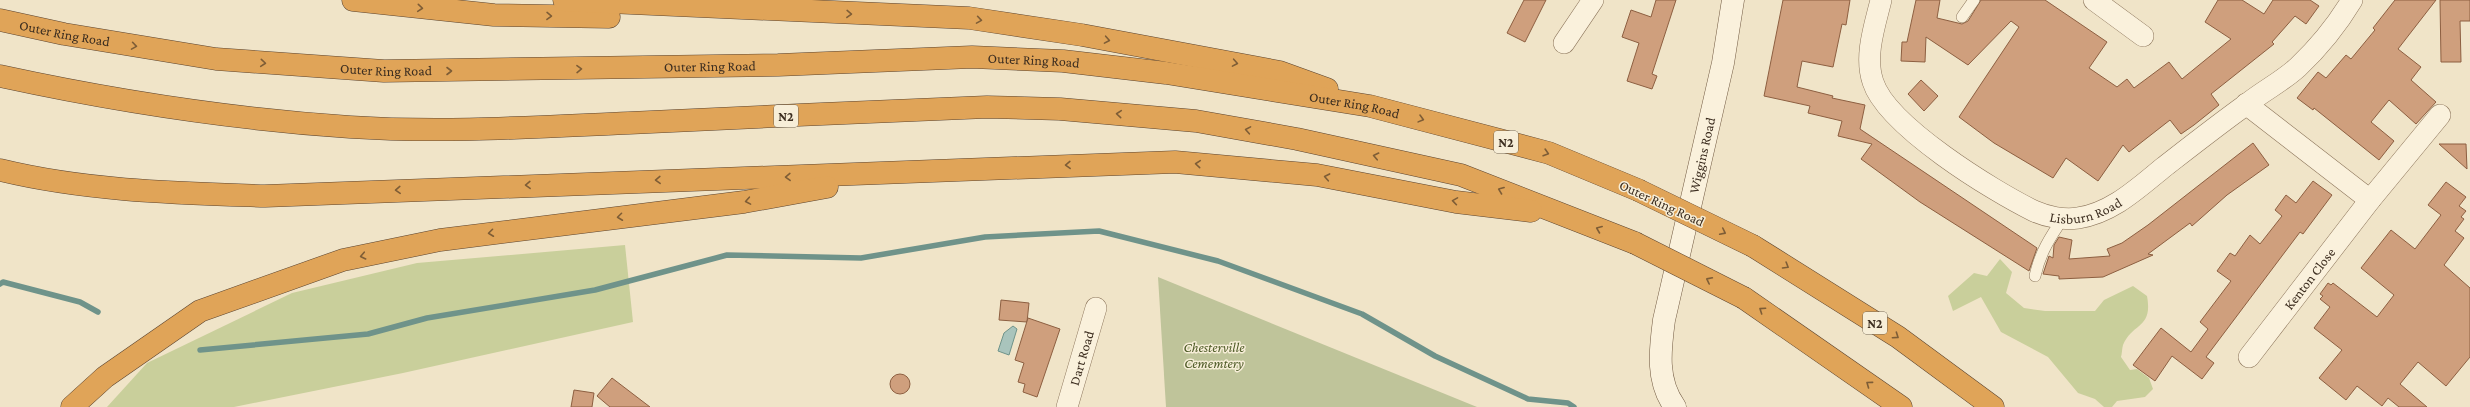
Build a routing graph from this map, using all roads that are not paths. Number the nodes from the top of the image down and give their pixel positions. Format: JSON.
{"nodes":[{"id":1,"x":353,"y":0,"type":"edge"},
{"id":2,"x":564,"y":0,"type":"edge"},
{"id":3,"x":1593,"y":0,"type":"edge"},
{"id":4,"x":1733,"y":0,"type":"edge"},
{"id":5,"x":1881,"y":0,"type":"edge"},
{"id":6,"x":1974,"y":0,"type":"edge"},
{"id":7,"x":2094,"y":0,"type":"edge"},
{"id":8,"x":2352,"y":0,"type":"edge"},
{"id":9,"x":810,"y":13,"type":"junction"},
{"id":10,"x":1962,"y":17,"type":"dead end"},
{"id":11,"x":0,"y":20,"type":"edge"},
{"id":12,"x":2143,"y":36,"type":"dead end"},
{"id":13,"x":1564,"y":43,"type":"dead end"},
{"id":14,"x":0,"y":76,"type":"edge"},
{"id":15,"x":2246,"y":104,"type":"junction"},
{"id":16,"x":1370,"y":106,"type":"junction"},
{"id":17,"x":2440,"y":115,"type":"dead end"},
{"id":18,"x":0,"y":170,"type":"edge"},
{"id":19,"x":897,"y":174,"type":"junction"},
{"id":20,"x":2370,"y":200,"type":"junction"},
{"id":21,"x":1563,"y":214,"type":"junction"},
{"id":22,"x":2064,"y":217,"type":"junction"},
{"id":23,"x":2035,"y":276,"type":"dead end"},
{"id":24,"x":1096,"y":308,"type":"dead end"},
{"id":25,"x":2249,"y":357,"type":"dead end"},
{"id":26,"x":72,"y":407,"type":"edge"},
{"id":27,"x":1067,"y":407,"type":"edge"},
{"id":28,"x":1675,"y":407,"type":"edge"},
{"id":29,"x":1901,"y":407,"type":"edge"},
{"id":30,"x":1993,"y":407,"type":"edge"}],
"edges":[{"from":1,"to":9,"type":"highway","one_way":true},
{"from":2,"to":9,"type":"highway"},
{"from":3,"to":13,"type":"street"},
{"from":4,"to":28,"type":"street","name":"Wiggins Road"},
{"from":5,"to":22,"type":"street","name":"Lisburn Road"},
{"from":6,"to":10,"type":"lane"},
{"from":7,"to":12,"type":"street"},
{"from":8,"to":15,"type":"street","name":"Lisburn Road"},
{"from":9,"to":16,"type":"highway","one_way":true},
{"from":11,"to":16,"type":"highway","name":"Outer Ring Road","number":"N2","one_way":true},
{"from":21,"to":14,"type":"highway","number":"N2","one_way":true},
{"from":15,"to":20,"type":"street"},
{"from":15,"to":22,"type":"street","name":"Lisburn Road"},
{"from":16,"to":30,"type":"highway","name":"Outer Ring Road","number":"N2","one_way":true,"bridge":true},
{"from":17,"to":20,"type":"street","name":"Kenton Close"},
{"from":19,"to":18,"type":"highway","one_way":true},
{"from":21,"to":19,"type":"highway","one_way":true},
{"from":19,"to":26,"type":"highway","one_way":true},
{"from":20,"to":25,"type":"street","name":"Kenton Close"},
{"from":29,"to":21,"type":"highway","number":"N2","one_way":true,"bridge":true},
{"from":22,"to":23,"type":"lane"},
{"from":24,"to":27,"type":"street","name":"Dart Road"}]}
